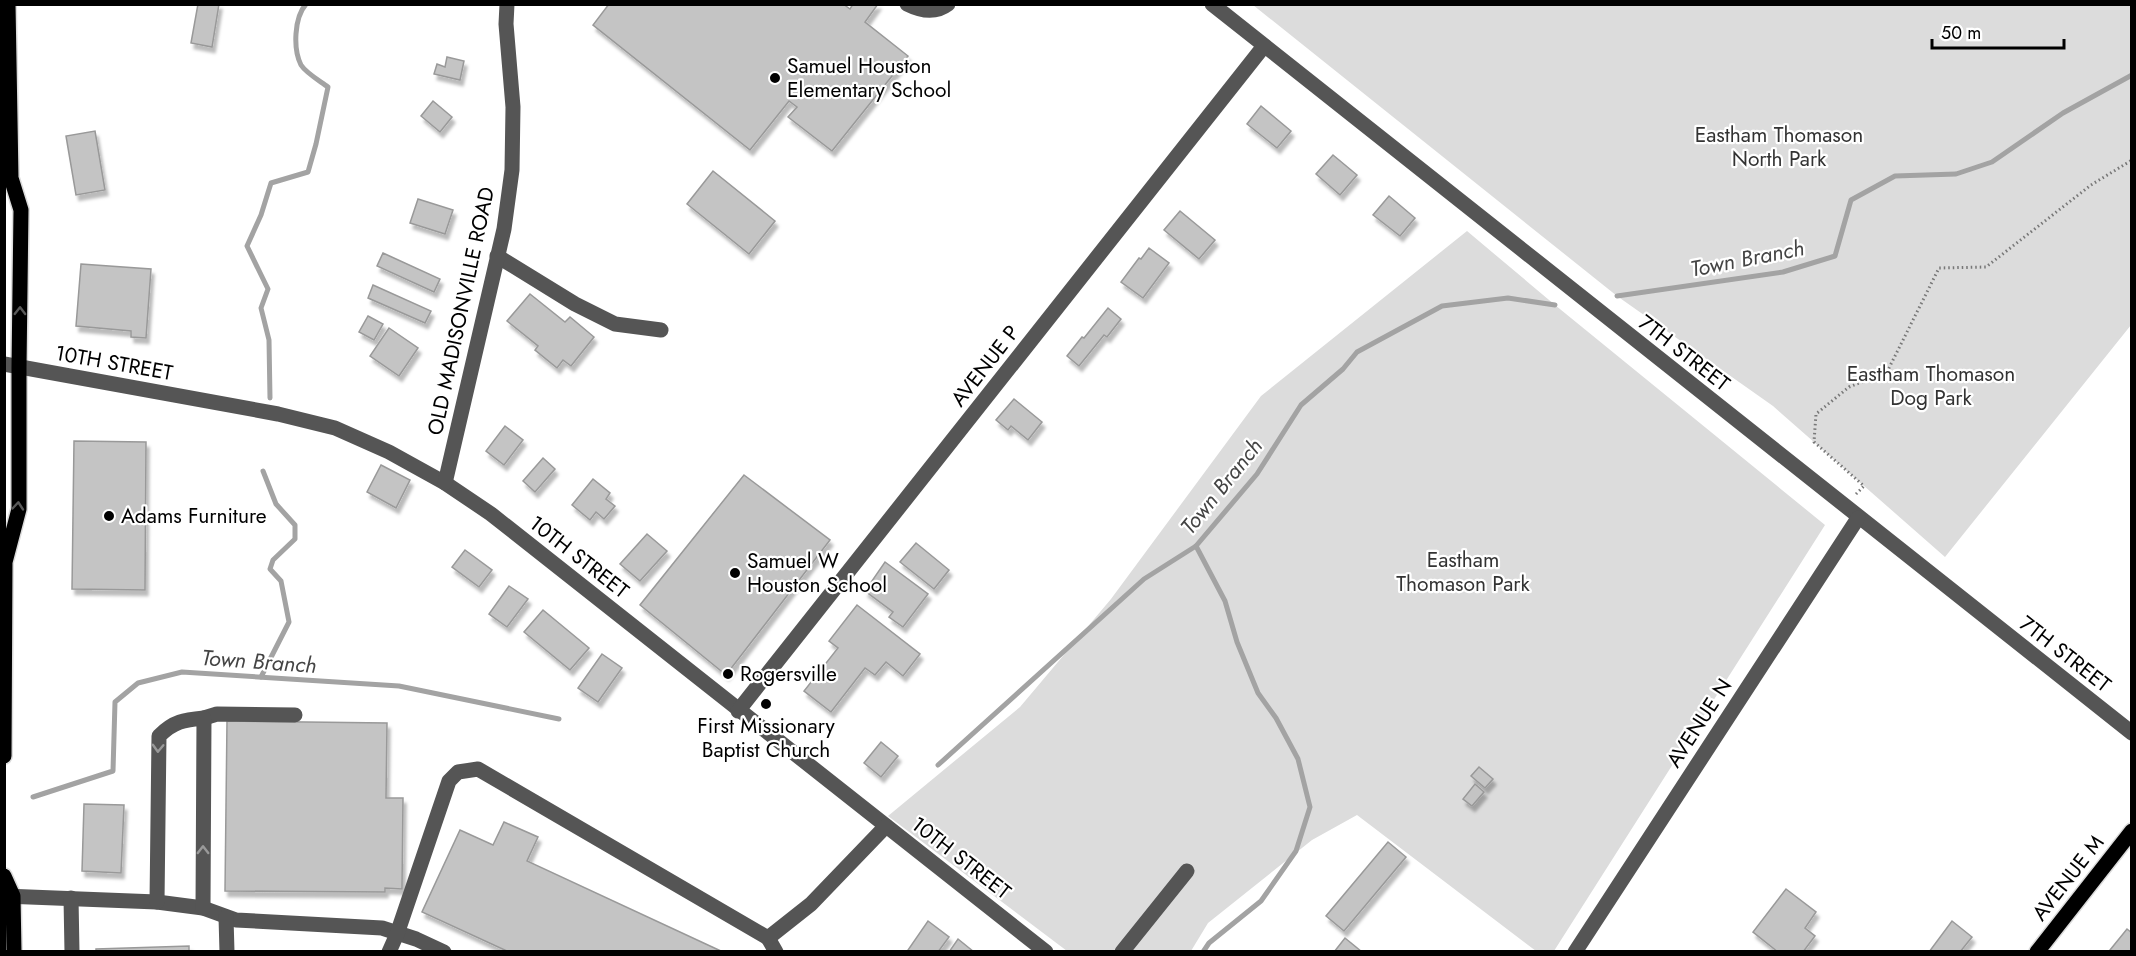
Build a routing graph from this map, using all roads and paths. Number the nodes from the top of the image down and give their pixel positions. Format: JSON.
{"nodes":[{"id":1,"x":8,"y":4,"type":"edge"},
{"id":2,"x":507,"y":4,"type":"edge"},
{"id":3,"x":907,"y":4,"type":"edge"},
{"id":4,"x":948,"y":4,"type":"edge"},
{"id":5,"x":1212,"y":4,"type":"edge"},
{"id":6,"x":1263,"y":46,"type":"junction"},
{"id":7,"x":2132,"y":160,"type":"edge"},
{"id":8,"x":8,"y":182,"type":"edge"},
{"id":9,"x":497,"y":256,"type":"junction"},
{"id":10,"x":661,"y":330,"type":"dead end"},
{"id":11,"x":12,"y":365,"type":"edge"},
{"id":12,"x":445,"y":483,"type":"junction"},
{"id":13,"x":1845,"y":507,"type":"junction"},
{"id":14,"x":1858,"y":518,"type":"junction"},
{"id":15,"x":5,"y":562,"type":"edge"},
{"id":16,"x":738,"y":711,"type":"junction"},
{"id":17,"x":296,"y":715,"type":"dead end"},
{"id":18,"x":204,"y":718,"type":"junction"},
{"id":19,"x":2132,"y":733,"type":"edge"},
{"id":20,"x":5,"y":755,"type":"edge"},
{"id":21,"x":886,"y":826,"type":"junction"},
{"id":22,"x":2132,"y":831,"type":"edge"},
{"id":23,"x":1187,"y":871,"type":"dead end"},
{"id":24,"x":4,"y":876,"type":"edge"},
{"id":25,"x":9,"y":896,"type":"edge"},
{"id":26,"x":71,"y":898,"type":"junction"},
{"id":27,"x":157,"y":902,"type":"junction"},
{"id":28,"x":203,"y":908,"type":"junction"},
{"id":29,"x":226,"y":917,"type":"junction"},
{"id":30,"x":397,"y":934,"type":"junction"},
{"id":31,"x":768,"y":938,"type":"junction"},
{"id":32,"x":14,"y":951,"type":"edge"},
{"id":33,"x":72,"y":951,"type":"edge"},
{"id":34,"x":227,"y":951,"type":"edge"},
{"id":35,"x":389,"y":951,"type":"edge"},
{"id":36,"x":444,"y":951,"type":"edge"},
{"id":37,"x":776,"y":951,"type":"edge"},
{"id":38,"x":1046,"y":951,"type":"edge"},
{"id":39,"x":1122,"y":951,"type":"edge"},
{"id":40,"x":1575,"y":951,"type":"edge"},
{"id":41,"x":2037,"y":951,"type":"edge"}],
"edges":[{"from":1,"to":8,"type":"main road"},
{"from":2,"to":9,"type":"street","name":"OLD MADISONVILLE ROAD"},
{"from":3,"to":4,"type":"street"},
{"from":5,"to":6,"type":"street","name":"7TH STREET"},
{"from":6,"to":13,"type":"street","name":"7TH STREET"},
{"from":6,"to":16,"type":"street","name":"AVENUE P"},
{"from":7,"to":13,"type":"path"},
{"from":11,"to":8,"type":"main road","one_way":true},
{"from":9,"to":10,"type":"street"},
{"from":9,"to":12,"type":"street","name":"OLD MADISONVILLE ROAD"},
{"from":11,"to":12,"type":"street","name":"10TH STREET"},
{"from":15,"to":11,"type":"main road","one_way":true},
{"from":12,"to":16,"type":"street","name":"10TH STREET"},
{"from":13,"to":14,"type":"street","name":"7TH STREET"},
{"from":14,"to":19,"type":"street","name":"7TH STREET"},
{"from":14,"to":40,"type":"street","name":"AVENUE N"},
{"from":15,"to":20,"type":"main road"},
{"from":16,"to":21,"type":"street","name":"10TH STREET"},
{"from":17,"to":18,"type":"street"},
{"from":18,"to":27,"type":"street","one_way":true},
{"from":28,"to":18,"type":"street","one_way":true},
{"from":21,"to":31,"type":"street"},
{"from":21,"to":38,"type":"street","name":"10TH STREET"},
{"from":22,"to":41,"type":"main road","name":"AVENUE M"},
{"from":23,"to":39,"type":"street"},
{"from":24,"to":25,"type":"main road"},
{"from":25,"to":26,"type":"street"},
{"from":25,"to":32,"type":"main road"},
{"from":26,"to":27,"type":"street"},
{"from":26,"to":33,"type":"street"},
{"from":27,"to":28,"type":"street"},
{"from":28,"to":29,"type":"street"},
{"from":29,"to":30,"type":"street"},
{"from":29,"to":34,"type":"street"},
{"from":30,"to":31,"type":"street"},
{"from":30,"to":35,"type":"street"},
{"from":30,"to":36,"type":"street"},
{"from":31,"to":37,"type":"street"}]}
